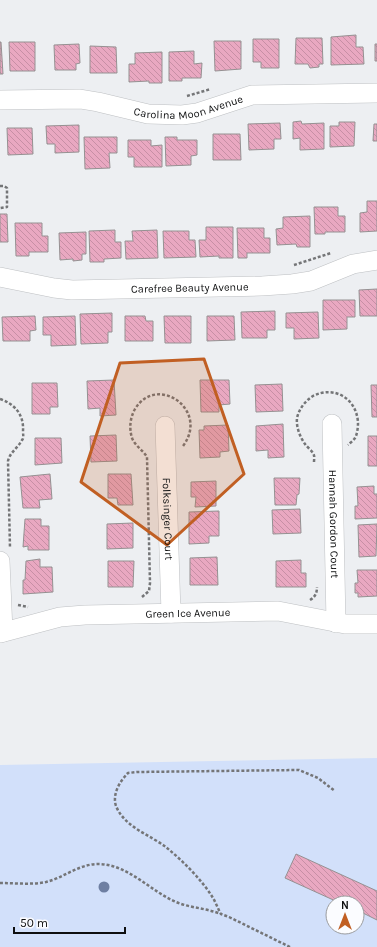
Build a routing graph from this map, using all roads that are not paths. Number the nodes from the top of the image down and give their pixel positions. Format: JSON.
{"nodes":[{"id":1,"x":377,"y":93,"type":"edge"},
{"id":2,"x":0,"y":100,"type":"edge"},
{"id":3,"x":377,"y":260,"type":"edge"},
{"id":4,"x":0,"y":277,"type":"edge"},
{"id":5,"x":332,"y":424,"type":"dead end"},
{"id":6,"x":165,"y":426,"type":"dead end"},
{"id":7,"x":5,"y":558,"type":"edge"},
{"id":8,"x":171,"y":613,"type":"junction"},
{"id":9,"x":336,"y":623,"type":"junction"},
{"id":10,"x":377,"y":624,"type":"edge"},
{"id":11,"x":2,"y":632,"type":"edge"}],
"edges":[{"from":1,"to":2,"type":"street","name":"Carolina Moon Avenue"},
{"from":3,"to":4,"type":"street","name":"Carefree Beauty Avenue"},
{"from":5,"to":9,"type":"street","name":"Hannah Gordon Court"},
{"from":6,"to":8,"type":"street","name":"Folksinger Court"},
{"from":7,"to":11,"type":"street"},
{"from":8,"to":9,"type":"street","name":"Green Ice Avenue"},
{"from":8,"to":11,"type":"street","name":"Green Ice Avenue"},
{"from":9,"to":10,"type":"street","name":"Green Ice Avenue"}]}
